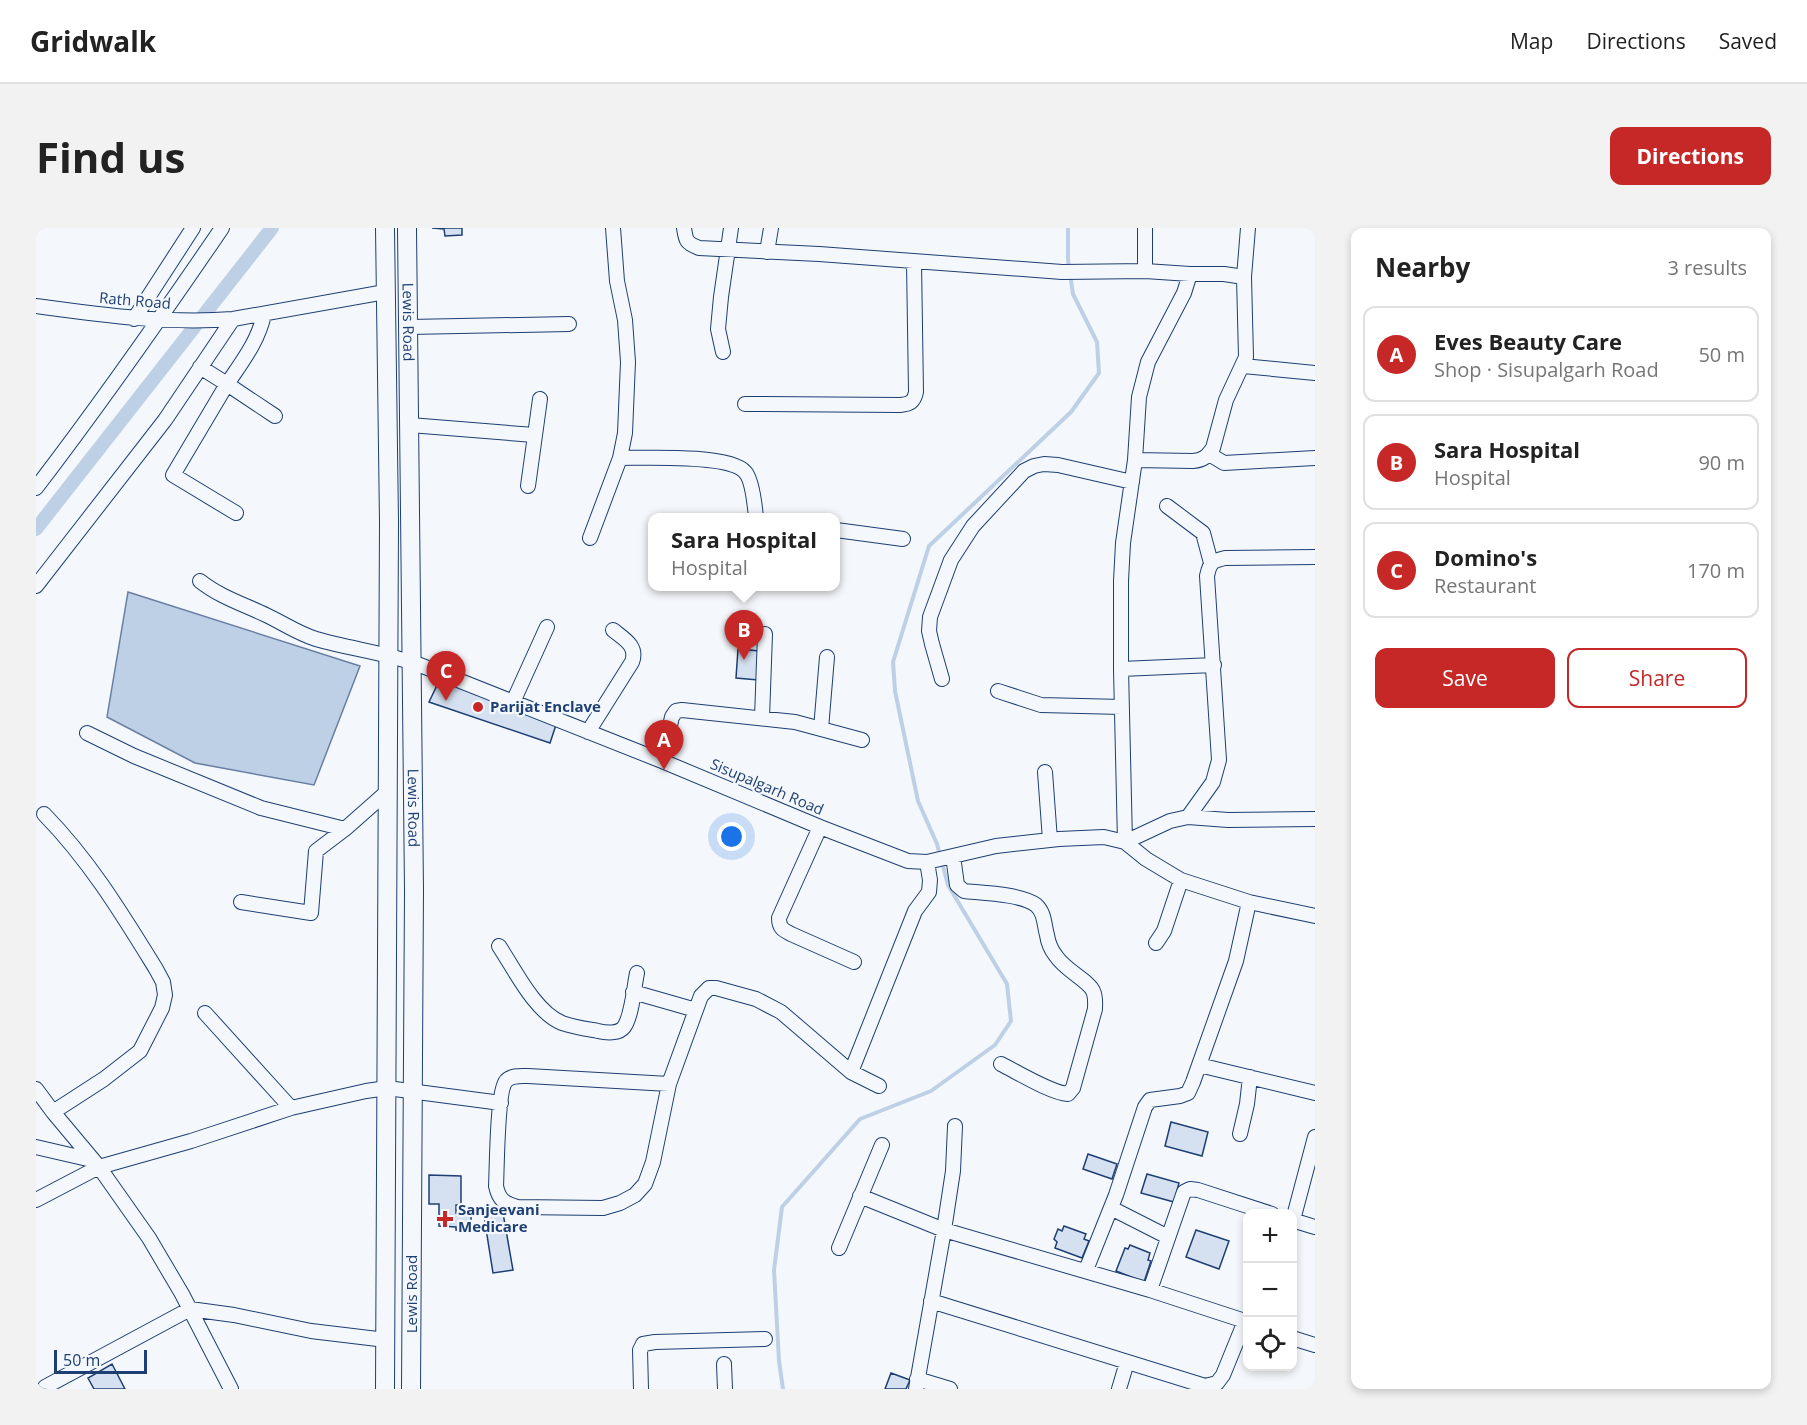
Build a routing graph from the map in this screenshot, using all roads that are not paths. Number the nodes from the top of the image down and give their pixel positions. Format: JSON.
{"nodes":[{"id":1,"x":193,"y":228,"type":"edge"},
{"id":2,"x":222,"y":228,"type":"edge"},
{"id":3,"x":385,"y":228,"type":"edge"},
{"id":4,"x":407,"y":228,"type":"edge"},
{"id":5,"x":613,"y":228,"type":"edge"},
{"id":6,"x":684,"y":228,"type":"edge"},
{"id":7,"x":732,"y":228,"type":"edge"},
{"id":8,"x":771,"y":228,"type":"edge"},
{"id":9,"x":1145,"y":228,"type":"edge"},
{"id":10,"x":1248,"y":228,"type":"edge"},
{"id":11,"x":729,"y":250,"type":"junction"},
{"id":12,"x":767,"y":252,"type":"junction"},
{"id":13,"x":914,"y":262,"type":"junction"},
{"id":14,"x":1145,"y":271,"type":"junction"},
{"id":15,"x":1190,"y":274,"type":"junction"},
{"id":16,"x":1244,"y":278,"type":"junction"},
{"id":17,"x":408,"y":291,"type":"junction"},
{"id":18,"x":385,"y":292,"type":"junction"},
{"id":19,"x":36,"y":306,"type":"edge"},
{"id":20,"x":264,"y":314,"type":"junction"},
{"id":21,"x":134,"y":319,"type":"junction"},
{"id":22,"x":233,"y":319,"type":"junction"},
{"id":23,"x":159,"y":320,"type":"junction"},
{"id":24,"x":569,"y":324,"type":"dead end"},
{"id":25,"x":409,"y":327,"type":"junction"},
{"id":26,"x":723,"y":352,"type":"dead end"},
{"id":27,"x":1243,"y":366,"type":"junction"},
{"id":28,"x":200,"y":367,"type":"junction"},
{"id":29,"x":1315,"y":373,"type":"edge"},
{"id":30,"x":227,"y":384,"type":"junction"},
{"id":31,"x":540,"y":399,"type":"dead end"},
{"id":32,"x":745,"y":404,"type":"dead end"},
{"id":33,"x":275,"y":416,"type":"dead end"},
{"id":34,"x":410,"y":425,"type":"junction"},
{"id":35,"x":534,"y":435,"type":"junction"},
{"id":36,"x":1209,"y":454,"type":"junction"},
{"id":37,"x":620,"y":458,"type":"junction"},
{"id":38,"x":1315,"y":458,"type":"edge"},
{"id":39,"x":1135,"y":460,"type":"junction"},
{"id":40,"x":1132,"y":482,"type":"junction"},
{"id":41,"x":528,"y":486,"type":"dead end"},
{"id":42,"x":36,"y":488,"type":"edge"},
{"id":43,"x":1167,"y":506,"type":"dead end"},
{"id":44,"x":236,"y":513,"type":"dead end"},
{"id":45,"x":755,"y":513,"type":"edge"},
{"id":46,"x":840,"y":531,"type":"edge"},
{"id":47,"x":590,"y":538,"type":"dead end"},
{"id":48,"x":903,"y":539,"type":"dead end"},
{"id":49,"x":1315,"y":557,"type":"edge"},
{"id":50,"x":1211,"y":563,"type":"junction"},
{"id":51,"x":200,"y":581,"type":"dead end"},
{"id":52,"x":36,"y":586,"type":"edge"},
{"id":53,"x":547,"y":627,"type":"dead end"},
{"id":54,"x":613,"y":630,"type":"dead end"},
{"id":55,"x":765,"y":634,"type":"dead end"},
{"id":56,"x":388,"y":655,"type":"junction"},
{"id":57,"x":827,"y":657,"type":"dead end"},
{"id":58,"x":412,"y":662,"type":"junction"},
{"id":59,"x":1214,"y":665,"type":"junction"},
{"id":60,"x":1121,"y":669,"type":"junction"},
{"id":61,"x":942,"y":680,"type":"dead end"},
{"id":62,"x":998,"y":692,"type":"dead end"},
{"id":63,"x":513,"y":702,"type":"junction"},
{"id":64,"x":1122,"y":707,"type":"junction"},
{"id":65,"x":762,"y":718,"type":"junction"},
{"id":66,"x":821,"y":729,"type":"junction"},
{"id":67,"x":588,"y":732,"type":"junction"},
{"id":68,"x":87,"y":733,"type":"dead end"},
{"id":69,"x":862,"y":740,"type":"dead end"},
{"id":70,"x":662,"y":761,"type":"junction"},
{"id":71,"x":1045,"y":772,"type":"dead end"},
{"id":72,"x":388,"y":791,"type":"junction"},
{"id":73,"x":44,"y":814,"type":"dead end"},
{"id":74,"x":1188,"y":817,"type":"junction"},
{"id":75,"x":1315,"y":819,"type":"edge"},
{"id":76,"x":820,"y":827,"type":"junction"},
{"id":77,"x":345,"y":829,"type":"junction"},
{"id":78,"x":1050,"y":840,"type":"junction"},
{"id":79,"x":1125,"y":842,"type":"junction"},
{"id":80,"x":951,"y":856,"type":"junction"},
{"id":81,"x":930,"y":861,"type":"junction"},
{"id":82,"x":1181,"y":880,"type":"junction"},
{"id":83,"x":241,"y":902,"type":"dead end"},
{"id":84,"x":1249,"y":902,"type":"junction"},
{"id":85,"x":1315,"y":916,"type":"edge"},
{"id":86,"x":1156,"y":943,"type":"dead end"},
{"id":87,"x":499,"y":946,"type":"dead end"},
{"id":88,"x":854,"y":962,"type":"dead end"},
{"id":89,"x":637,"y":973,"type":"dead end"},
{"id":90,"x":633,"y":992,"type":"junction"},
{"id":91,"x":696,"y":1010,"type":"junction"},
{"id":92,"x":205,"y":1013,"type":"dead end"},
{"id":93,"x":1000,"y":1064,"type":"dead end"},
{"id":94,"x":1199,"y":1065,"type":"junction"},
{"id":95,"x":850,"y":1072,"type":"junction"},
{"id":96,"x":1251,"y":1077,"type":"junction"},
{"id":97,"x":669,"y":1084,"type":"junction"},
{"id":98,"x":879,"y":1086,"type":"dead end"},
{"id":99,"x":387,"y":1088,"type":"junction"},
{"id":100,"x":36,"y":1089,"type":"edge"},
{"id":101,"x":412,"y":1091,"type":"junction"},
{"id":102,"x":1315,"y":1093,"type":"edge"},
{"id":103,"x":501,"y":1103,"type":"junction"},
{"id":104,"x":291,"y":1108,"type":"junction"},
{"id":105,"x":53,"y":1112,"type":"junction"},
{"id":106,"x":955,"y":1126,"type":"dead end"},
{"id":107,"x":1240,"y":1134,"type":"dead end"},
{"id":108,"x":1315,"y":1137,"type":"edge"},
{"id":109,"x":882,"y":1145,"type":"dead end"},
{"id":110,"x":36,"y":1147,"type":"edge"},
{"id":111,"x":96,"y":1163,"type":"junction"},
{"id":112,"x":860,"y":1196,"type":"junction"},
{"id":113,"x":36,"y":1200,"type":"edge"},
{"id":114,"x":1111,"y":1208,"type":"junction"},
{"id":115,"x":1257,"y":1209,"type":"edge"},
{"id":116,"x":1296,"y":1209,"type":"edge"},
{"id":117,"x":1297,"y":1221,"type":"edge"},
{"id":118,"x":1315,"y":1227,"type":"edge"},
{"id":119,"x":944,"y":1230,"type":"junction"},
{"id":120,"x":1168,"y":1237,"type":"junction"},
{"id":121,"x":839,"y":1248,"type":"dead end"},
{"id":122,"x":1086,"y":1270,"type":"junction"},
{"id":123,"x":1150,"y":1290,"type":"junction"},
{"id":124,"x":931,"y":1301,"type":"junction"},
{"id":125,"x":190,"y":1309,"type":"junction"},
{"id":126,"x":1243,"y":1321,"type":"edge"},
{"id":127,"x":1243,"y":1329,"type":"edge"},
{"id":128,"x":765,"y":1339,"type":"dead end"},
{"id":129,"x":1297,"y":1339,"type":"edge"},
{"id":130,"x":386,"y":1340,"type":"junction"},
{"id":131,"x":1315,"y":1345,"type":"edge"},
{"id":132,"x":1127,"y":1362,"type":"junction"},
{"id":133,"x":724,"y":1364,"type":"dead end"},
{"id":134,"x":42,"y":1384,"type":"edge"},
{"id":135,"x":916,"y":1384,"type":"edge"},
{"id":136,"x":231,"y":1389,"type":"edge"},
{"id":137,"x":385,"y":1389,"type":"edge"},
{"id":138,"x":411,"y":1389,"type":"edge"},
{"id":139,"x":641,"y":1389,"type":"edge"},
{"id":140,"x":725,"y":1389,"type":"edge"},
{"id":141,"x":950,"y":1389,"type":"edge"},
{"id":142,"x":1119,"y":1389,"type":"edge"}],
"edges":[{"from":1,"to":21,"type":"street"},
{"from":2,"to":23,"type":"street"},
{"from":3,"to":18,"type":"main road","name":"Lewis Road"},
{"from":4,"to":17,"type":"main road","name":"Lewis Road"},
{"from":5,"to":37,"type":"street"},
{"from":6,"to":11,"type":"street"},
{"from":7,"to":11,"type":"street"},
{"from":8,"to":12,"type":"street"},
{"from":9,"to":14,"type":"street"},
{"from":10,"to":16,"type":"street"},
{"from":11,"to":12,"type":"street"},
{"from":11,"to":26,"type":"street"},
{"from":12,"to":13,"type":"street"},
{"from":13,"to":14,"type":"street"},
{"from":13,"to":32,"type":"street"},
{"from":14,"to":15,"type":"street"},
{"from":15,"to":16,"type":"street"},
{"from":15,"to":39,"type":"street"},
{"from":16,"to":27,"type":"street"},
{"from":17,"to":18,"type":"main road"},
{"from":17,"to":25,"type":"main road","name":"Lewis Road"},
{"from":18,"to":20,"type":"street","name":"Rath Road"},
{"from":18,"to":56,"type":"main road","name":"Lewis Road"},
{"from":19,"to":21,"type":"street","name":"Rath Road"},
{"from":20,"to":22,"type":"street","name":"Rath Road"},
{"from":20,"to":30,"type":"street"},
{"from":21,"to":23,"type":"street","name":"Rath Road"},
{"from":22,"to":23,"type":"street","name":"Rath Road"},
{"from":22,"to":28,"type":"street"},
{"from":23,"to":42,"type":"street"},
{"from":24,"to":25,"type":"street"},
{"from":25,"to":34,"type":"main road","name":"Lewis Road"},
{"from":27,"to":29,"type":"street"},
{"from":27,"to":36,"type":"street"},
{"from":28,"to":30,"type":"street"},
{"from":28,"to":52,"type":"street"},
{"from":30,"to":33,"type":"street"},
{"from":30,"to":44,"type":"street"},
{"from":31,"to":35,"type":"street"},
{"from":34,"to":35,"type":"street"},
{"from":34,"to":58,"type":"main road","name":"Lewis Road"},
{"from":35,"to":41,"type":"street"},
{"from":36,"to":38,"type":"street"},
{"from":36,"to":39,"type":"street"},
{"from":37,"to":45,"type":"street"},
{"from":37,"to":47,"type":"street"},
{"from":39,"to":40,"type":"street"},
{"from":40,"to":60,"type":"street"},
{"from":40,"to":61,"type":"street"},
{"from":43,"to":50,"type":"street"},
{"from":46,"to":48,"type":"street"},
{"from":49,"to":50,"type":"street"},
{"from":50,"to":59,"type":"street"},
{"from":51,"to":56,"type":"street","name":"Sisupalgarh Road"},
{"from":53,"to":63,"type":"street"},
{"from":54,"to":67,"type":"street"},
{"from":55,"to":65,"type":"street"},
{"from":56,"to":58,"type":"street","name":"Sisupalgarh Road"},
{"from":56,"to":72,"type":"main road","name":"Lewis Road"},
{"from":57,"to":66,"type":"street"},
{"from":58,"to":63,"type":"street","name":"Sisupalgarh Road"},
{"from":58,"to":101,"type":"main road","name":"Lewis Road"},
{"from":59,"to":60,"type":"street"},
{"from":59,"to":74,"type":"street"},
{"from":60,"to":64,"type":"street"},
{"from":62,"to":64,"type":"street"},
{"from":63,"to":67,"type":"street","name":"Sisupalgarh Road"},
{"from":64,"to":79,"type":"street"},
{"from":65,"to":66,"type":"street"},
{"from":65,"to":70,"type":"street"},
{"from":66,"to":69,"type":"street"},
{"from":67,"to":70,"type":"street","name":"Sisupalgarh Road"},
{"from":68,"to":77,"type":"street"},
{"from":70,"to":76,"type":"street","name":"Sisupalgarh Road"},
{"from":71,"to":78,"type":"street"},
{"from":72,"to":77,"type":"street"},
{"from":72,"to":99,"type":"main road","name":"Lewis Road"},
{"from":73,"to":105,"type":"street"},
{"from":74,"to":75,"type":"street"},
{"from":74,"to":79,"type":"street"},
{"from":76,"to":81,"type":"street","name":"Sisupalgarh Road"},
{"from":76,"to":88,"type":"street"},
{"from":77,"to":83,"type":"street"},
{"from":78,"to":79,"type":"street"},
{"from":78,"to":80,"type":"street"},
{"from":79,"to":82,"type":"street"},
{"from":80,"to":81,"type":"street"},
{"from":80,"to":93,"type":"street"},
{"from":81,"to":95,"type":"street"},
{"from":82,"to":84,"type":"street"},
{"from":82,"to":86,"type":"street"},
{"from":84,"to":85,"type":"street"},
{"from":84,"to":94,"type":"street"},
{"from":87,"to":90,"type":"street"},
{"from":89,"to":90,"type":"street"},
{"from":90,"to":91,"type":"street"},
{"from":91,"to":95,"type":"street"},
{"from":91,"to":97,"type":"street"},
{"from":92,"to":104,"type":"street"},
{"from":94,"to":96,"type":"street"},
{"from":94,"to":114,"type":"street"},
{"from":95,"to":98,"type":"street"},
{"from":96,"to":102,"type":"street"},
{"from":96,"to":107,"type":"street"},
{"from":97,"to":103,"type":"street"},
{"from":97,"to":103,"type":"street"},
{"from":99,"to":101,"type":"street"},
{"from":99,"to":104,"type":"street"},
{"from":99,"to":130,"type":"main road","name":"Lewis Road"},
{"from":100,"to":105,"type":"street"},
{"from":101,"to":103,"type":"street"},
{"from":101,"to":138,"type":"main road","name":"Lewis Road"},
{"from":104,"to":111,"type":"street"},
{"from":105,"to":111,"type":"street"},
{"from":106,"to":119,"type":"street"},
{"from":108,"to":116,"type":"street"},
{"from":109,"to":112,"type":"street"},
{"from":110,"to":111,"type":"street"},
{"from":111,"to":113,"type":"street"},
{"from":111,"to":125,"type":"street"},
{"from":112,"to":119,"type":"street"},
{"from":112,"to":121,"type":"street"},
{"from":114,"to":120,"type":"street"},
{"from":114,"to":122,"type":"street"},
{"from":115,"to":120,"type":"street"},
{"from":117,"to":118,"type":"street"},
{"from":119,"to":122,"type":"street"},
{"from":119,"to":124,"type":"street"},
{"from":120,"to":123,"type":"street"},
{"from":122,"to":123,"type":"street"},
{"from":123,"to":126,"type":"street"},
{"from":124,"to":132,"type":"street"},
{"from":124,"to":135,"type":"street"},
{"from":125,"to":130,"type":"street"},
{"from":125,"to":134,"type":"street"},
{"from":125,"to":136,"type":"street"},
{"from":127,"to":132,"type":"street"},
{"from":128,"to":139,"type":"street"},
{"from":129,"to":131,"type":"street"},
{"from":130,"to":137,"type":"main road","name":"Lewis Road"},
{"from":132,"to":142,"type":"street"},
{"from":133,"to":140,"type":"street"},
{"from":135,"to":141,"type":"street"}]}
